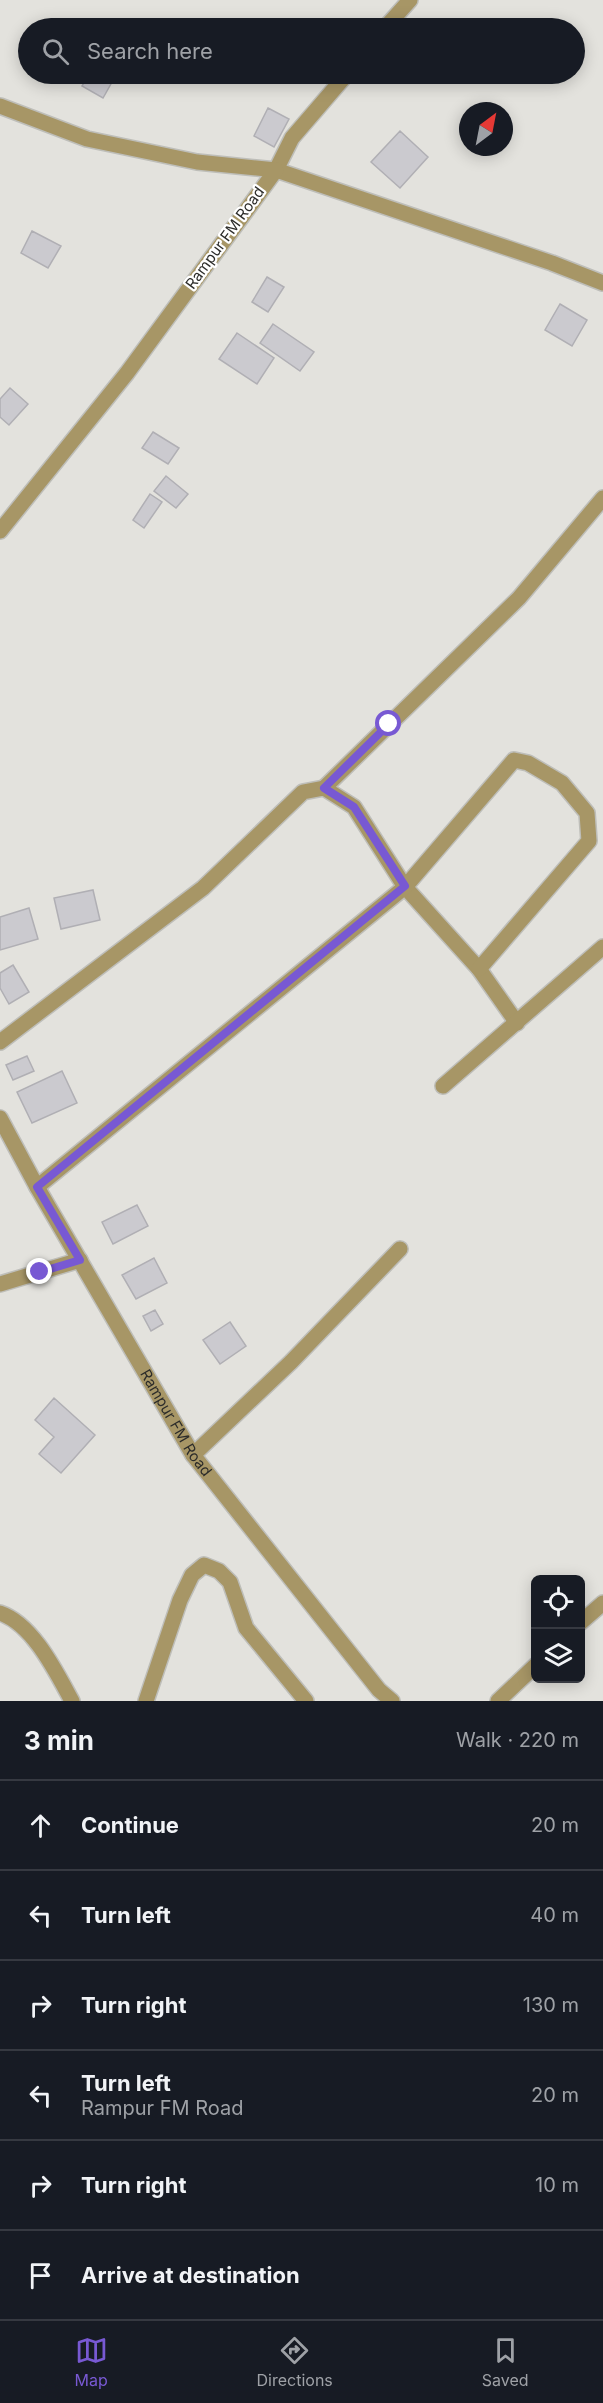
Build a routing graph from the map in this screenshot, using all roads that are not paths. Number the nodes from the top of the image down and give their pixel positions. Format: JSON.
{"nodes":[{"id":1,"x":410,"y":0,"type":"edge"},
{"id":2,"x":394,"y":18,"type":"edge"},
{"id":3,"x":338,"y":84,"type":"edge"},
{"id":4,"x":0,"y":106,"type":"edge"},
{"id":5,"x":276,"y":170,"type":"junction"},
{"id":6,"x":603,"y":283,"type":"edge"},
{"id":7,"x":603,"y":498,"type":"edge"},
{"id":8,"x":0,"y":531,"type":"edge"},
{"id":9,"x":324,"y":788,"type":"junction"},
{"id":10,"x":405,"y":886,"type":"junction"},
{"id":11,"x":603,"y":947,"type":"edge"},
{"id":12,"x":479,"y":969,"type":"junction"},
{"id":13,"x":518,"y":1023,"type":"junction"},
{"id":14,"x":0,"y":1042,"type":"edge"},
{"id":15,"x":443,"y":1086,"type":"dead end"},
{"id":16,"x":0,"y":1118,"type":"edge"},
{"id":17,"x":37,"y":1187,"type":"junction"},
{"id":18,"x":400,"y":1249,"type":"dead end"},
{"id":19,"x":80,"y":1260,"type":"junction"},
{"id":20,"x":0,"y":1284,"type":"edge"},
{"id":21,"x":193,"y":1455,"type":"junction"},
{"id":22,"x":603,"y":1604,"type":"edge"},
{"id":23,"x":0,"y":1613,"type":"edge"},
{"id":24,"x":585,"y":1619,"type":"edge"},
{"id":25,"x":531,"y":1670,"type":"edge"},
{"id":26,"x":72,"y":1701,"type":"edge"},
{"id":27,"x":146,"y":1701,"type":"edge"},
{"id":28,"x":306,"y":1701,"type":"edge"},
{"id":29,"x":392,"y":1701,"type":"edge"},
{"id":30,"x":498,"y":1701,"type":"edge"}],
"edges":[{"from":1,"to":2,"type":"street"},
{"from":3,"to":5,"type":"street"},
{"from":4,"to":5,"type":"street","name":"Rampur FM Road"},
{"from":5,"to":6,"type":"street"},
{"from":5,"to":8,"type":"street","name":"Rampur FM Road"},
{"from":7,"to":9,"type":"street"},
{"from":9,"to":10,"type":"street"},
{"from":9,"to":14,"type":"street"},
{"from":10,"to":12,"type":"street"},
{"from":10,"to":12,"type":"street"},
{"from":10,"to":17,"type":"street"},
{"from":11,"to":13,"type":"street"},
{"from":12,"to":13,"type":"street"},
{"from":13,"to":15,"type":"street"},
{"from":16,"to":17,"type":"street","name":"Rampur FM Road"},
{"from":17,"to":19,"type":"street","name":"Rampur FM Road"},
{"from":18,"to":21,"type":"street"},
{"from":19,"to":20,"type":"street"},
{"from":19,"to":21,"type":"street","name":"Rampur FM Road"},
{"from":21,"to":29,"type":"street","name":"Rampur FM Road"},
{"from":22,"to":24,"type":"street"},
{"from":23,"to":26,"type":"street"},
{"from":25,"to":30,"type":"street"},
{"from":27,"to":28,"type":"street"}]}
